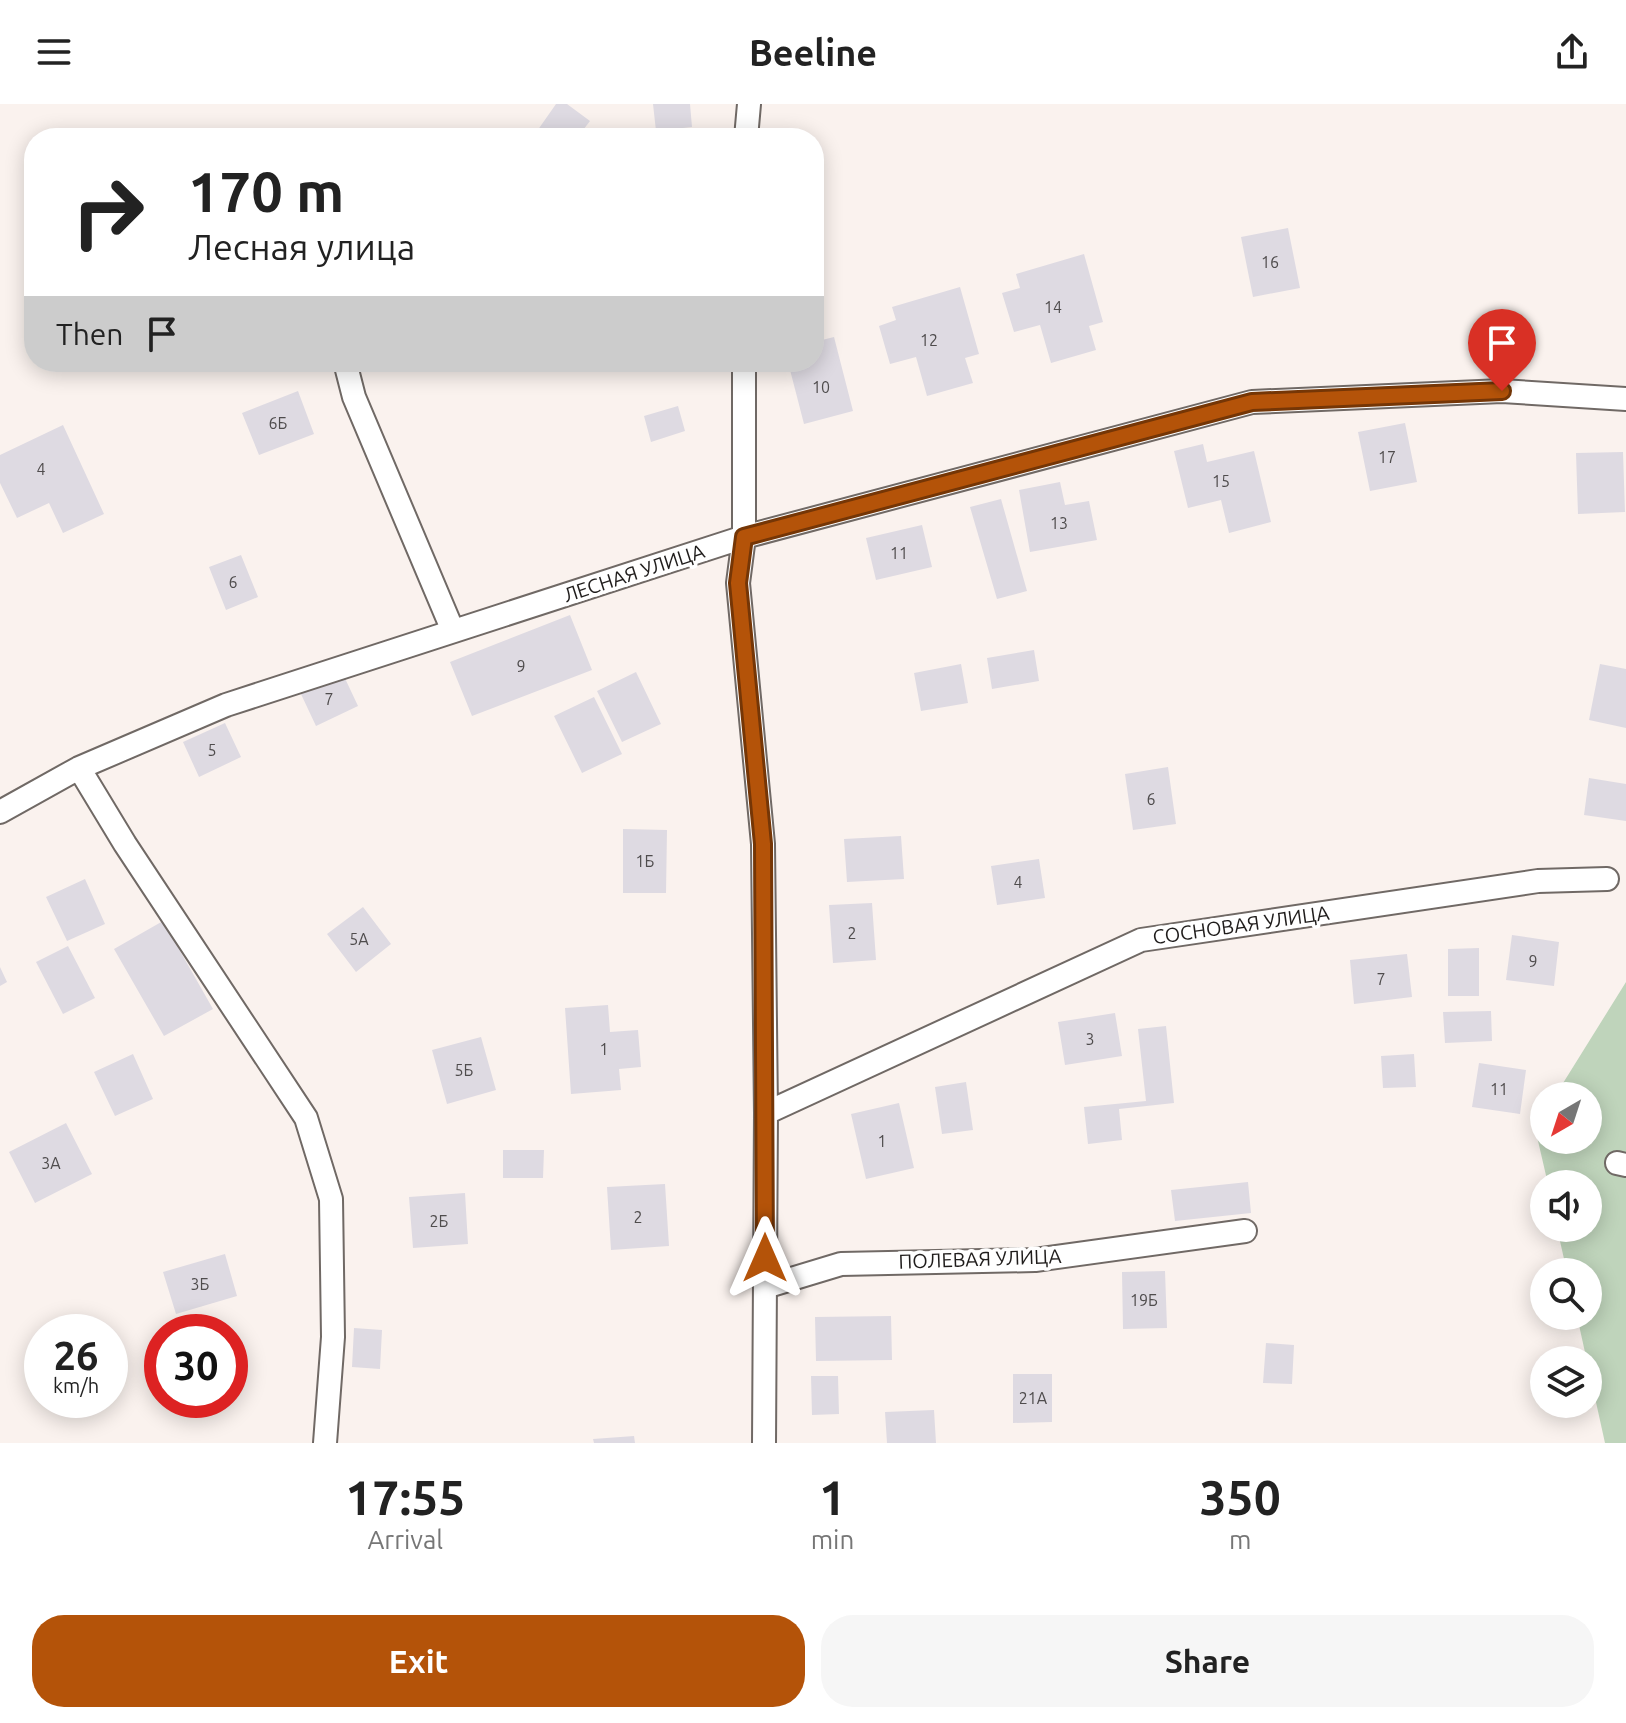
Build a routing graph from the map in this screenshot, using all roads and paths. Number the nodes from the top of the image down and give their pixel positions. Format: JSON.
{"nodes":[{"id":1,"x":749,"y":104,"type":"edge"},
{"id":2,"x":747,"y":128,"type":"edge"},
{"id":3,"x":348,"y":372,"type":"edge"},
{"id":4,"x":744,"y":372,"type":"edge"},
{"id":5,"x":1626,"y":399,"type":"edge"},
{"id":6,"x":744,"y":537,"type":"junction"},
{"id":7,"x":453,"y":631,"type":"junction"},
{"id":8,"x":79,"y":768,"type":"junction"},
{"id":9,"x":0,"y":812,"type":"edge"},
{"id":10,"x":1607,"y":879,"type":"dead end"},
{"id":11,"x":766,"y":1113,"type":"junction"},
{"id":12,"x":1245,"y":1231,"type":"dead end"},
{"id":13,"x":765,"y":1287,"type":"junction"},
{"id":14,"x":325,"y":1443,"type":"edge"},
{"id":15,"x":764,"y":1443,"type":"edge"}],
"edges":[{"from":1,"to":2,"type":"street"},
{"from":3,"to":7,"type":"street"},
{"from":4,"to":6,"type":"street"},
{"from":5,"to":6,"type":"street","name":"ЛЕСНАЯ УЛИЦА"},
{"from":6,"to":7,"type":"street","name":"ЛЕСНАЯ УЛИЦА"},
{"from":6,"to":11,"type":"street"},
{"from":7,"to":8,"type":"street","name":"ЛЕСНАЯ УЛИЦА"},
{"from":8,"to":9,"type":"street","name":"ЛЕСНАЯ УЛИЦА"},
{"from":8,"to":14,"type":"street"},
{"from":10,"to":11,"type":"street","name":"СОСНОВАЯ УЛИЦА"},
{"from":11,"to":13,"type":"street"},
{"from":12,"to":13,"type":"street","name":"ПОЛЕВАЯ УЛИЦА"},
{"from":13,"to":15,"type":"street"}]}
